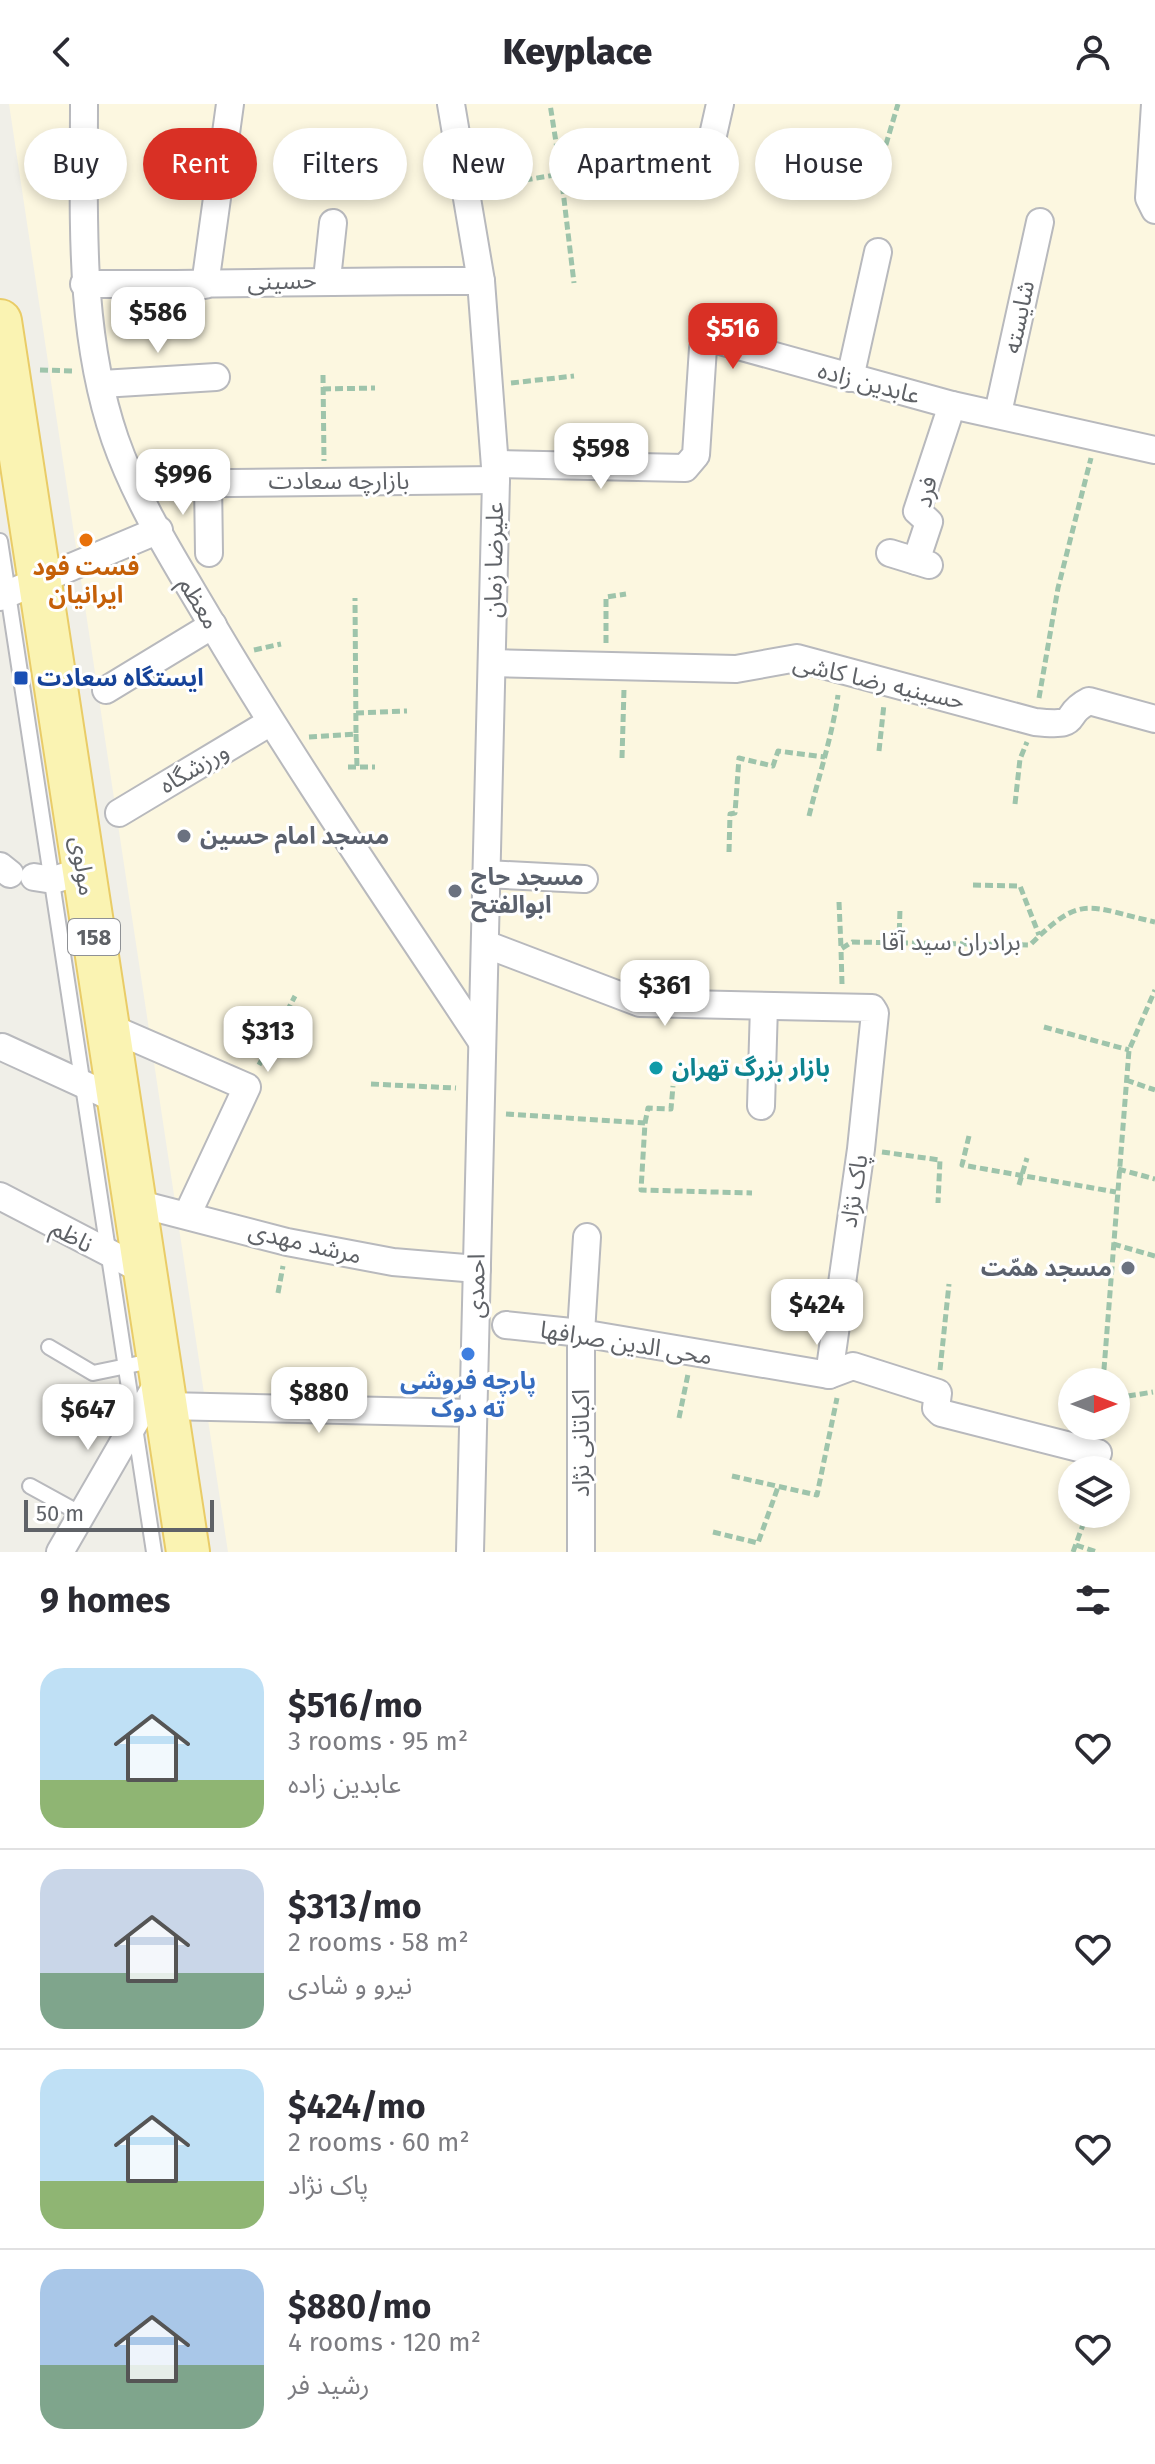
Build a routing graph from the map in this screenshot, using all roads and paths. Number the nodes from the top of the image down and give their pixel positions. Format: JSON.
{"nodes":[{"id":1,"x":84,"y":104,"type":"edge"},
{"id":2,"x":230,"y":104,"type":"edge"},
{"id":3,"x":451,"y":104,"type":"edge"},
{"id":4,"x":550,"y":104,"type":"edge"},
{"id":5,"x":720,"y":104,"type":"edge"},
{"id":6,"x":898,"y":104,"type":"edge"},
{"id":7,"x":1155,"y":104,"type":"edge"},
{"id":8,"x":455,"y":128,"type":"edge"},
{"id":9,"x":554,"y":128,"type":"edge"},
{"id":10,"x":715,"y":128,"type":"edge"},
{"id":11,"x":891,"y":128,"type":"edge"},
{"id":12,"x":467,"y":200,"type":"edge"},
{"id":13,"x":564,"y":200,"type":"edge"},
{"id":14,"x":1155,"y":210,"type":"edge"},
{"id":15,"x":1040,"y":222,"type":"dead end"},
{"id":16,"x":333,"y":223,"type":"dead end"},
{"id":17,"x":878,"y":252,"type":"dead end"},
{"id":18,"x":327,"y":279,"type":"junction"},
{"id":19,"x":481,"y":281,"type":"junction"},
{"id":20,"x":574,"y":283,"type":"dead end"},
{"id":21,"x":84,"y":284,"type":"junction"},
{"id":22,"x":205,"y":285,"type":"junction"},
{"id":23,"x":0,"y":321,"type":"edge"},
{"id":24,"x":7,"y":369,"type":"junction"},
{"id":25,"x":323,"y":375,"type":"dead end"},
{"id":26,"x":574,"y":376,"type":"dead end"},
{"id":27,"x":216,"y":377,"type":"dead end"},
{"id":28,"x":101,"y":378,"type":"junction"},
{"id":29,"x":850,"y":378,"type":"junction"},
{"id":30,"x":490,"y":385,"type":"junction"},
{"id":31,"x":375,"y":388,"type":"dead end"},
{"id":32,"x":323,"y":389,"type":"junction"},
{"id":33,"x":952,"y":405,"type":"junction"},
{"id":34,"x":998,"y":413,"type":"junction"},
{"id":35,"x":1097,"y":436,"type":"junction"},
{"id":36,"x":1155,"y":450,"type":"edge"},
{"id":37,"x":692,"y":464,"type":"joint"},
{"id":38,"x":495,"y":472,"type":"junction"},
{"id":39,"x":208,"y":481,"type":"junction"},
{"id":40,"x":324,"y":482,"type":"junction"},
{"id":41,"x":134,"y":484,"type":"junction"},
{"id":42,"x":159,"y":530,"type":"junction"},
{"id":43,"x":0,"y":541,"type":"edge"},
{"id":44,"x":209,"y":553,"type":"dead end"},
{"id":45,"x":890,"y":553,"type":"dead end"},
{"id":46,"x":16,"y":591,"type":"edge"},
{"id":47,"x":626,"y":594,"type":"dead end"},
{"id":48,"x":355,"y":598,"type":"dead end"},
{"id":49,"x":213,"y":625,"type":"junction"},
{"id":50,"x":492,"y":663,"type":"junction"},
{"id":51,"x":616,"y":664,"type":"junction"},
{"id":52,"x":841,"y":670,"type":"junction"},
{"id":53,"x":886,"y":679,"type":"junction"},
{"id":54,"x":106,"y":690,"type":"dead end"},
{"id":55,"x":407,"y":711,"type":"dead end"},
{"id":56,"x":356,"y":713,"type":"junction"},
{"id":57,"x":1155,"y":719,"type":"edge"},
{"id":58,"x":1035,"y":722,"type":"junction"},
{"id":59,"x":275,"y":731,"type":"junction"},
{"id":60,"x":356,"y":734,"type":"junction"},
{"id":61,"x":879,"y":751,"type":"dead end"},
{"id":62,"x":825,"y":757,"type":"junction"},
{"id":63,"x":622,"y":758,"type":"dead end"},
{"id":64,"x":348,"y":767,"type":"dead end"},
{"id":65,"x":357,"y":767,"type":"junction"},
{"id":66,"x":375,"y":767,"type":"dead end"},
{"id":67,"x":1015,"y":804,"type":"dead end"},
{"id":68,"x":119,"y":813,"type":"dead end"},
{"id":69,"x":809,"y":816,"type":"dead end"},
{"id":70,"x":729,"y":852,"type":"dead end"},
{"id":71,"x":36,"y":874,"type":"edge"},
{"id":72,"x":486,"y":874,"type":"junction"},
{"id":73,"x":584,"y":879,"type":"dead end"},
{"id":74,"x":973,"y":885,"type":"dead end"},
{"id":75,"x":839,"y":902,"type":"dead end"},
{"id":76,"x":900,"y":908,"type":"dead end"},
{"id":77,"x":1155,"y":922,"type":"edge"},
{"id":78,"x":1039,"y":935,"type":"junction"},
{"id":79,"x":899,"y":943,"type":"junction"},
{"id":80,"x":485,"y":944,"type":"junction"},
{"id":81,"x":841,"y":949,"type":"junction"},
{"id":82,"x":1155,"y":990,"type":"edge"},
{"id":83,"x":295,"y":996,"type":"dead end"},
{"id":84,"x":764,"y":1006,"type":"junction"},
{"id":85,"x":842,"y":1007,"type":"junction"},
{"id":86,"x":109,"y":1027,"type":"junction"},
{"id":87,"x":1044,"y":1027,"type":"dead end"},
{"id":88,"x":483,"y":1031,"type":"junction"},
{"id":89,"x":2,"y":1047,"type":"dead end"},
{"id":90,"x":1129,"y":1050,"type":"junction"},
{"id":91,"x":1126,"y":1080,"type":"junction"},
{"id":92,"x":371,"y":1084,"type":"dead end"},
{"id":93,"x":673,"y":1086,"type":"dead end"},
{"id":94,"x":247,"y":1087,"type":"junction"},
{"id":95,"x":1155,"y":1090,"type":"edge"},
{"id":96,"x":103,"y":1093,"type":"junction"},
{"id":97,"x":481,"y":1101,"type":"junction"},
{"id":98,"x":761,"y":1106,"type":"dead end"},
{"id":99,"x":645,"y":1123,"type":"junction"},
{"id":100,"x":969,"y":1136,"type":"dead end"},
{"id":101,"x":861,"y":1149,"type":"junction"},
{"id":102,"x":1027,"y":1158,"type":"dead end"},
{"id":103,"x":1118,"y":1169,"type":"junction"},
{"id":104,"x":1021,"y":1175,"type":"junction"},
{"id":105,"x":1155,"y":1179,"type":"edge"},
{"id":106,"x":1019,"y":1185,"type":"dead end"},
{"id":107,"x":1116,"y":1192,"type":"junction"},
{"id":108,"x":752,"y":1193,"type":"dead end"},
{"id":109,"x":0,"y":1196,"type":"edge"},
{"id":110,"x":136,"y":1203,"type":"junction"},
{"id":111,"x":938,"y":1203,"type":"dead end"},
{"id":112,"x":188,"y":1213,"type":"junction"},
{"id":113,"x":587,"y":1237,"type":"dead end"},
{"id":114,"x":1113,"y":1244,"type":"junction"},
{"id":115,"x":1155,"y":1256,"type":"edge"},
{"id":116,"x":128,"y":1264,"type":"junction"},
{"id":117,"x":477,"y":1269,"type":"junction"},
{"id":118,"x":949,"y":1284,"type":"dead end"},
{"id":119,"x":506,"y":1325,"type":"dead end"},
{"id":120,"x":581,"y":1333,"type":"junction"},
{"id":121,"x":49,"y":1347,"type":"dead end"},
{"id":122,"x":692,"y":1353,"type":"junction"},
{"id":123,"x":1104,"y":1368,"type":"edge"},
{"id":124,"x":836,"y":1372,"type":"junction"},
{"id":125,"x":149,"y":1386,"type":"junction"},
{"id":126,"x":1153,"y":1392,"type":"dead end"},
{"id":127,"x":938,"y":1393,"type":"junction"},
{"id":128,"x":1130,"y":1396,"type":"edge"},
{"id":129,"x":473,"y":1413,"type":"junction"},
{"id":130,"x":679,"y":1418,"type":"dead end"},
{"id":131,"x":1098,"y":1453,"type":"dead end"},
{"id":132,"x":732,"y":1476,"type":"dead end"},
{"id":133,"x":30,"y":1486,"type":"dead end"},
{"id":134,"x":778,"y":1487,"type":"junction"},
{"id":135,"x":81,"y":1514,"type":"junction"},
{"id":136,"x":1082,"y":1528,"type":"edge"},
{"id":137,"x":713,"y":1532,"type":"dead end"},
{"id":138,"x":1074,"y":1549,"type":"edge"},
{"id":139,"x":60,"y":1552,"type":"edge"},
{"id":140,"x":154,"y":1552,"type":"edge"},
{"id":141,"x":188,"y":1552,"type":"edge"},
{"id":142,"x":470,"y":1552,"type":"edge"},
{"id":143,"x":581,"y":1552,"type":"edge"},
{"id":144,"x":1097,"y":1552,"type":"edge"}],
"edges":[{"from":1,"to":21,"type":"street","name":"معظم"},
{"from":2,"to":22,"type":"street"},
{"from":3,"to":8,"type":"street","name":"علیرضا زمان"},
{"from":4,"to":9,"type":"path"},
{"from":5,"to":10,"type":"street"},
{"from":6,"to":11,"type":"path"},
{"from":7,"to":14,"type":"street"},
{"from":12,"to":19,"type":"street","name":"علیرضا زمان"},
{"from":13,"to":20,"type":"path"},
{"from":15,"to":34,"type":"street","name":"شایسته"},
{"from":16,"to":18,"type":"street"},
{"from":17,"to":29,"type":"street"},
{"from":18,"to":19,"type":"street","name":"حسینی"},
{"from":18,"to":22,"type":"street","name":"حسینی"},
{"from":19,"to":30,"type":"street","name":"علیرضا زمان"},
{"from":21,"to":22,"type":"street","name":"حسینی"},
{"from":21,"to":28,"type":"street","name":"معظم"},
{"from":23,"to":24,"type":"main road","name":"مولوی","number":"158"},
{"from":24,"to":28,"type":"path"},
{"from":24,"to":46,"type":"main road","name":"مولوی","number":"158"},
{"from":25,"to":32,"type":"path"},
{"from":26,"to":30,"type":"path"},
{"from":27,"to":28,"type":"street"},
{"from":28,"to":41,"type":"street","name":"معظم"},
{"from":29,"to":33,"type":"street","name":"عابدین زاده"},
{"from":29,"to":37,"type":"street","name":"عابدین زاده"},
{"from":30,"to":38,"type":"street","name":"علیرضا زمان"},
{"from":31,"to":32,"type":"path"},
{"from":32,"to":40,"type":"path"},
{"from":33,"to":34,"type":"street","name":"عابدین زاده"},
{"from":33,"to":45,"type":"street","name":"فرد"},
{"from":34,"to":35,"type":"street","name":"عابدین زاده"},
{"from":35,"to":36,"type":"street","name":"عابدین زاده"},
{"from":35,"to":58,"type":"path"},
{"from":37,"to":38,"type":"street","name":"بازارچه سعادت"},
{"from":38,"to":40,"type":"street","name":"بازارچه سعادت"},
{"from":38,"to":50,"type":"street","name":"علیرضا زمان"},
{"from":39,"to":40,"type":"street","name":"بازارچه سعادت"},
{"from":39,"to":41,"type":"street","name":"بازارچه سعادت"},
{"from":39,"to":44,"type":"street"},
{"from":41,"to":42,"type":"street","name":"معظم"},
{"from":42,"to":46,"type":"street"},
{"from":42,"to":49,"type":"street","name":"معظم"},
{"from":43,"to":46,"type":"lane"},
{"from":46,"to":71,"type":"main road","name":"مولوی","number":"158"},
{"from":47,"to":51,"type":"path"},
{"from":48,"to":56,"type":"path"},
{"from":49,"to":54,"type":"street"},
{"from":49,"to":59,"type":"street","name":"معظم"},
{"from":50,"to":51,"type":"street","name":"حسینیه رضا کاشی"},
{"from":50,"to":72,"type":"street","name":"علیرضا زمان"},
{"from":51,"to":52,"type":"street","name":"حسینیه رضا کاشی"},
{"from":51,"to":63,"type":"path"},
{"from":52,"to":53,"type":"street","name":"حسینیه رضا کاشی"},
{"from":52,"to":62,"type":"path"},
{"from":53,"to":58,"type":"street","name":"حسینیه رضا کاشی"},
{"from":53,"to":61,"type":"path"},
{"from":55,"to":56,"type":"path"},
{"from":56,"to":60,"type":"path"},
{"from":57,"to":58,"type":"street","name":"حسینیه رضا کاشی"},
{"from":58,"to":67,"type":"path"},
{"from":59,"to":60,"type":"path"},
{"from":59,"to":68,"type":"street","name":"ورزشگاه"},
{"from":59,"to":88,"type":"street","name":"معظم"},
{"from":60,"to":65,"type":"path"},
{"from":62,"to":69,"type":"path"},
{"from":62,"to":70,"type":"path"},
{"from":64,"to":65,"type":"path"},
{"from":65,"to":66,"type":"path"},
{"from":71,"to":86,"type":"main road","name":"مولوی","number":"158"},
{"from":71,"to":96,"type":"lane"},
{"from":72,"to":73,"type":"street"},
{"from":72,"to":80,"type":"street","name":"علیرضا زمان"},
{"from":74,"to":78,"type":"path"},
{"from":75,"to":81,"type":"path"},
{"from":76,"to":79,"type":"path"},
{"from":77,"to":78,"type":"path","name":"برادران سید آقا"},
{"from":78,"to":79,"type":"path","name":"برادران سید آقا"},
{"from":79,"to":81,"type":"path","name":"برادران سید آقا"},
{"from":80,"to":84,"type":"street"},
{"from":80,"to":88,"type":"street","name":"علیرضا زمان"},
{"from":81,"to":85,"type":"path"},
{"from":82,"to":90,"type":"path"},
{"from":83,"to":94,"type":"path"},
{"from":84,"to":85,"type":"street"},
{"from":84,"to":98,"type":"street"},
{"from":85,"to":101,"type":"street","name":"پاک نژاد"},
{"from":86,"to":94,"type":"street"},
{"from":86,"to":96,"type":"main road","name":"مولوی","number":"158"},
{"from":87,"to":90,"type":"path"},
{"from":88,"to":97,"type":"street","name":"احمدی"},
{"from":89,"to":96,"type":"street"},
{"from":90,"to":91,"type":"path"},
{"from":91,"to":95,"type":"path"},
{"from":91,"to":103,"type":"path"},
{"from":92,"to":97,"type":"path"},
{"from":93,"to":99,"type":"path"},
{"from":94,"to":112,"type":"street"},
{"from":96,"to":110,"type":"main road","name":"مولوی","number":"158"},
{"from":96,"to":116,"type":"lane"},
{"from":97,"to":99,"type":"path"},
{"from":97,"to":117,"type":"street","name":"احمدی"},
{"from":99,"to":108,"type":"path"},
{"from":100,"to":104,"type":"path"},
{"from":101,"to":111,"type":"path"},
{"from":101,"to":124,"type":"street","name":"پاک نژاد"},
{"from":102,"to":104,"type":"path"},
{"from":103,"to":105,"type":"path"},
{"from":103,"to":107,"type":"path"},
{"from":104,"to":106,"type":"path"},
{"from":104,"to":107,"type":"path"},
{"from":107,"to":114,"type":"path"},
{"from":109,"to":116,"type":"street","name":"ناظم"},
{"from":110,"to":112,"type":"street","name":"مرشد مهدی"},
{"from":110,"to":116,"type":"main road","name":"مولوی","number":"158"},
{"from":112,"to":117,"type":"street","name":"مرشد مهدی"},
{"from":113,"to":120,"type":"street","name":"اکباتانی نژاد"},
{"from":114,"to":115,"type":"path"},
{"from":114,"to":123,"type":"path"},
{"from":116,"to":125,"type":"main road","name":"مولوی","number":"158"},
{"from":117,"to":129,"type":"street","name":"احمدی"},
{"from":118,"to":127,"type":"path"},
{"from":119,"to":120,"type":"street","name":"محی الدین صرافها"},
{"from":120,"to":122,"type":"street","name":"محی الدین صرافها"},
{"from":120,"to":143,"type":"street","name":"اکباتانی نژاد"},
{"from":121,"to":125,"type":"lane"},
{"from":122,"to":124,"type":"street","name":"محی الدین صرافها"},
{"from":122,"to":130,"type":"path"},
{"from":124,"to":127,"type":"street","name":"محی الدین صرافها"},
{"from":124,"to":134,"type":"path"},
{"from":125,"to":129,"type":"street"},
{"from":125,"to":135,"type":"street"},
{"from":125,"to":140,"type":"lane"},
{"from":125,"to":141,"type":"main road","name":"مولوی","number":"158"},
{"from":126,"to":128,"type":"path"},
{"from":127,"to":131,"type":"street"},
{"from":129,"to":142,"type":"street","name":"احمدی"},
{"from":132,"to":134,"type":"path"},
{"from":133,"to":135,"type":"lane"},
{"from":134,"to":137,"type":"path"},
{"from":135,"to":139,"type":"street"},
{"from":136,"to":138,"type":"path"},
{"from":138,"to":144,"type":"path"}]}
